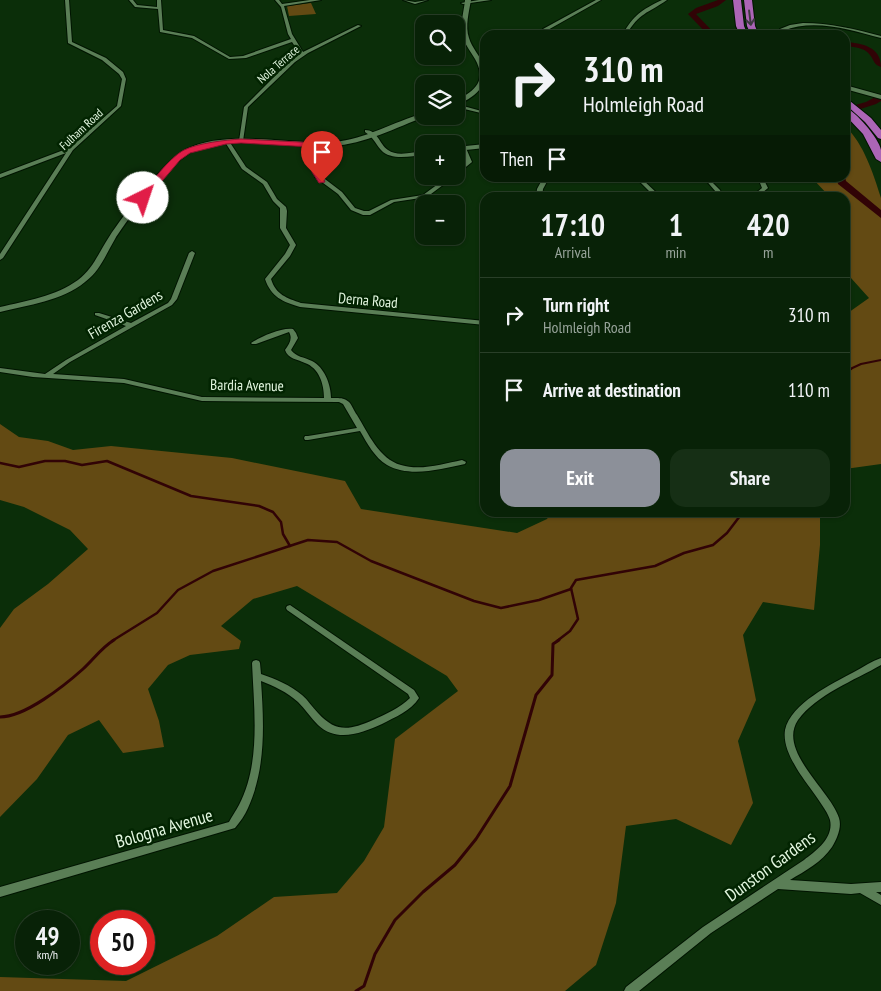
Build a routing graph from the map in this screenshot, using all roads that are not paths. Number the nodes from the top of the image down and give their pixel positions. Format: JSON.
{"nodes":[{"id":1,"x":66,"y":0,"type":"edge"},
{"id":2,"x":131,"y":0,"type":"edge"},
{"id":3,"x":159,"y":0,"type":"edge"},
{"id":4,"x":277,"y":0,"type":"edge"},
{"id":5,"x":319,"y":0,"type":"edge"},
{"id":6,"x":405,"y":0,"type":"edge"},
{"id":7,"x":426,"y":0,"type":"edge"},
{"id":8,"x":489,"y":0,"type":"edge"},
{"id":9,"x":599,"y":0,"type":"edge"},
{"id":10,"x":665,"y":0,"type":"edge"},
{"id":11,"x":737,"y":0,"type":"edge"},
{"id":12,"x":748,"y":0,"type":"edge"},
{"id":13,"x":466,"y":2,"type":"edge"},
{"id":14,"x":477,"y":2,"type":"joint"},
{"id":15,"x":282,"y":5,"type":"junction"},
{"id":16,"x":159,"y":8,"type":"junction"},
{"id":17,"x":359,"y":26,"type":"dead end"},
{"id":18,"x":544,"y":30,"type":"edge"},
{"id":19,"x":627,"y":30,"type":"edge"},
{"id":20,"x":742,"y":30,"type":"edge"},
{"id":21,"x":752,"y":30,"type":"edge"},
{"id":22,"x":781,"y":30,"type":"edge"},
{"id":23,"x":848,"y":30,"type":"edge"},
{"id":24,"x":850,"y":30,"type":"edge"},
{"id":25,"x":881,"y":36,"type":"edge"},
{"id":26,"x":293,"y":40,"type":"junction"},
{"id":27,"x":302,"y":54,"type":"junction"},
{"id":28,"x":480,"y":62,"type":"edge"},
{"id":29,"x":480,"y":79,"type":"edge"},
{"id":30,"x":850,"y":88,"type":"edge"},
{"id":31,"x":472,"y":90,"type":"junction"},
{"id":32,"x":465,"y":94,"type":"edge"},
{"id":33,"x":465,"y":96,"type":"edge"},
{"id":34,"x":880,"y":96,"type":"edge"},
{"id":35,"x":465,"y":107,"type":"edge"},
{"id":36,"x":480,"y":111,"type":"edge"},
{"id":37,"x":852,"y":112,"type":"edge"},
{"id":38,"x":415,"y":114,"type":"edge"},
{"id":39,"x":415,"y":118,"type":"edge"},
{"id":40,"x":370,"y":132,"type":"junction"},
{"id":41,"x":881,"y":136,"type":"edge"},
{"id":42,"x":241,"y":141,"type":"junction"},
{"id":43,"x":226,"y":142,"type":"junction"},
{"id":44,"x":316,"y":145,"type":"junction"},
{"id":45,"x":480,"y":146,"type":"edge"},
{"id":46,"x":71,"y":148,"type":"junction"},
{"id":47,"x":465,"y":148,"type":"edge"},
{"id":48,"x":465,"y":151,"type":"edge"},
{"id":49,"x":415,"y":152,"type":"edge"},
{"id":50,"x":881,"y":158,"type":"edge"},
{"id":51,"x":42,"y":160,"type":"junction"},
{"id":52,"x":61,"y":161,"type":"junction"},
{"id":53,"x":465,"y":166,"type":"edge"},
{"id":54,"x":0,"y":176,"type":"edge"},
{"id":55,"x":642,"y":182,"type":"edge"},
{"id":56,"x":710,"y":182,"type":"edge"},
{"id":57,"x":764,"y":182,"type":"edge"},
{"id":58,"x":440,"y":185,"type":"edge"},
{"id":59,"x":653,"y":192,"type":"edge"},
{"id":60,"x":718,"y":192,"type":"edge"},
{"id":61,"x":759,"y":192,"type":"edge"},
{"id":62,"x":192,"y":253,"type":"dead end"},
{"id":63,"x":0,"y":258,"type":"edge"},
{"id":64,"x":0,"y":310,"type":"edge"},
{"id":65,"x":96,"y":314,"type":"dead end"},
{"id":66,"x":480,"y":323,"type":"edge"},
{"id":67,"x":132,"y":326,"type":"junction"},
{"id":68,"x":254,"y":343,"type":"dead end"},
{"id":69,"x":0,"y":370,"type":"edge"},
{"id":70,"x":47,"y":376,"type":"junction"},
{"id":71,"x":327,"y":400,"type":"junction"},
{"id":72,"x":362,"y":429,"type":"junction"},
{"id":73,"x":308,"y":438,"type":"dead end"},
{"id":74,"x":462,"y":462,"type":"dead end"},
{"id":75,"x":290,"y":608,"type":"dead end"},
{"id":76,"x":881,"y":661,"type":"edge"},
{"id":77,"x":256,"y":663,"type":"dead end"},
{"id":78,"x":257,"y":676,"type":"junction"},
{"id":79,"x":776,"y":884,"type":"junction"},
{"id":80,"x":881,"y":887,"type":"edge"},
{"id":81,"x":862,"y":889,"type":"junction"},
{"id":82,"x":0,"y":892,"type":"edge"},
{"id":83,"x":881,"y":900,"type":"edge"},
{"id":84,"x":630,"y":991,"type":"edge"}],
"edges":[{"from":1,"to":46,"type":"street","name":"Fulham Road"},
{"from":2,"to":16,"type":"street"},
{"from":3,"to":16,"type":"street"},
{"from":4,"to":15,"type":"street"},
{"from":5,"to":15,"type":"street"},
{"from":6,"to":7,"type":"street"},
{"from":8,"to":14,"type":"street"},
{"from":9,"to":18,"type":"street"},
{"from":10,"to":19,"type":"street"},
{"from":11,"to":20,"type":"highway"},
{"from":12,"to":21,"type":"highway","one_way":true},
{"from":13,"to":14,"type":"main road"},
{"from":13,"to":28,"type":"main road"},
{"from":15,"to":26,"type":"street"},
{"from":16,"to":26,"type":"street"},
{"from":17,"to":27,"type":"street","name":"Nola Terrace"},
{"from":22,"to":23,"type":"street"},
{"from":24,"to":25,"type":"street"},
{"from":26,"to":27,"type":"street"},
{"from":27,"to":42,"type":"street","name":"Nola Terrace"},
{"from":29,"to":31,"type":"main road"},
{"from":30,"to":34,"type":"street"},
{"from":31,"to":32,"type":"main road"},
{"from":31,"to":33,"type":"main road"},
{"from":35,"to":36,"type":"street"},
{"from":37,"to":41,"type":"highway"},
{"from":37,"to":50,"type":"highway"},
{"from":38,"to":40,"type":"main road"},
{"from":39,"to":40,"type":"main road"},
{"from":40,"to":44,"type":"main road"},
{"from":40,"to":49,"type":"street"},
{"from":42,"to":43,"type":"main road"},
{"from":42,"to":44,"type":"main road"},
{"from":43,"to":64,"type":"main road"},
{"from":43,"to":66,"type":"street","name":"Derna Road"},
{"from":44,"to":58,"type":"street"},
{"from":45,"to":47,"type":"street"},
{"from":46,"to":51,"type":"street"},
{"from":46,"to":52,"type":"street","name":"Fulham Road"},
{"from":48,"to":53,"type":"street"},
{"from":51,"to":52,"type":"street"},
{"from":51,"to":54,"type":"street"},
{"from":52,"to":63,"type":"street","name":"Fulham Road"},
{"from":55,"to":59,"type":"street"},
{"from":56,"to":60,"type":"street"},
{"from":57,"to":61,"type":"street"},
{"from":62,"to":67,"type":"street","name":"Firenza Gardens"},
{"from":65,"to":67,"type":"street"},
{"from":67,"to":70,"type":"street","name":"Firenza Gardens"},
{"from":68,"to":71,"type":"street"},
{"from":69,"to":70,"type":"street","name":"Bardia Avenue"},
{"from":70,"to":71,"type":"street","name":"Bardia Avenue"},
{"from":71,"to":72,"type":"street","name":"Bardia Avenue"},
{"from":72,"to":73,"type":"street"},
{"from":72,"to":74,"type":"street","name":"Bardia Avenue"},
{"from":75,"to":78,"type":"street"},
{"from":76,"to":79,"type":"street","name":"Dunston Gardens"},
{"from":77,"to":78,"type":"street","name":"Bologna Avenue"},
{"from":78,"to":82,"type":"street","name":"Bologna Avenue"},
{"from":79,"to":81,"type":"street"},
{"from":79,"to":84,"type":"street","name":"Dunston Gardens"},
{"from":80,"to":81,"type":"street"},
{"from":81,"to":83,"type":"street"}]}
